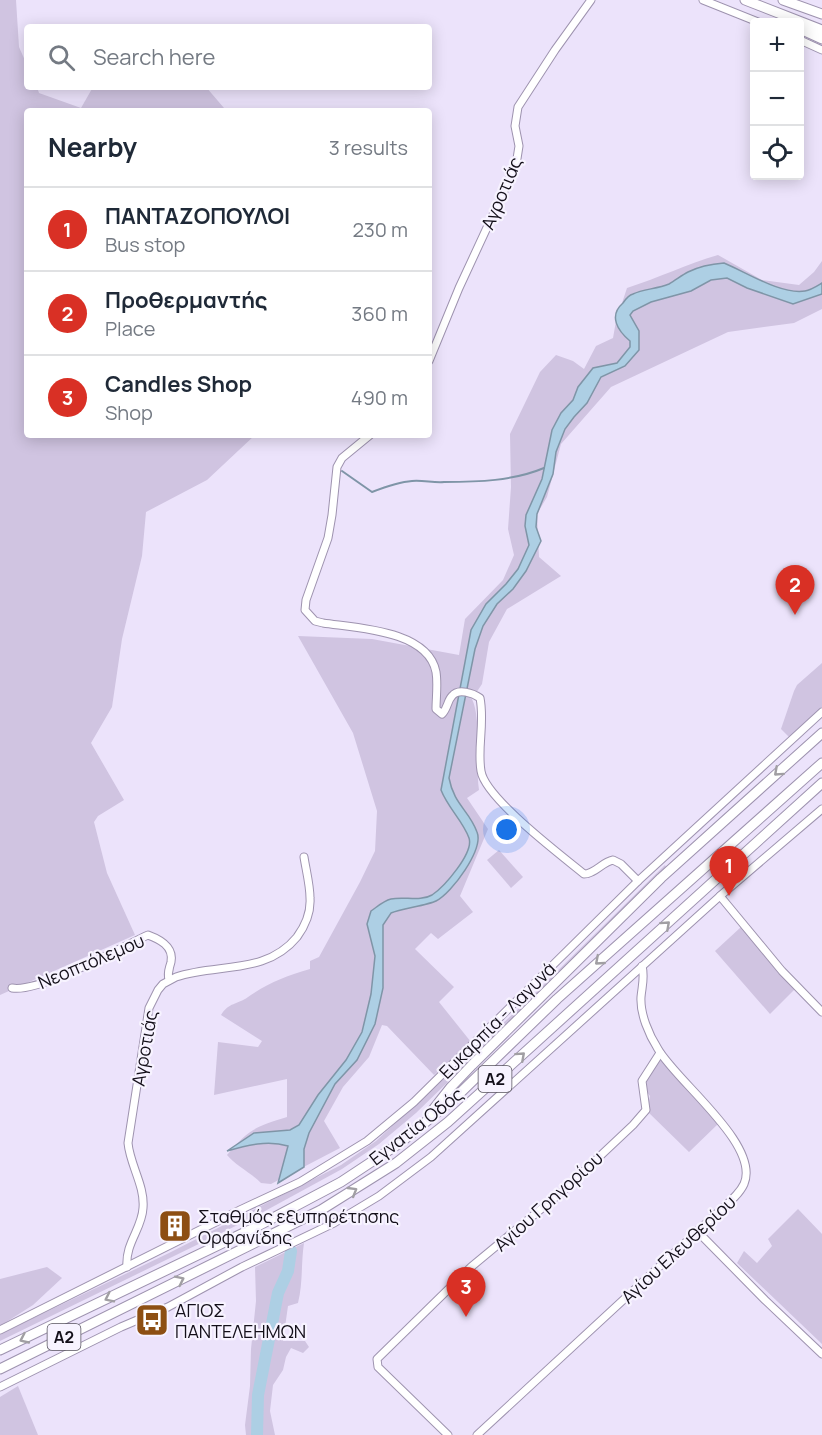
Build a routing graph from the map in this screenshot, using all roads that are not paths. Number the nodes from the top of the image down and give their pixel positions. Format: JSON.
{"nodes":[{"id":1,"x":591,"y":0,"type":"edge"},
{"id":2,"x":703,"y":0,"type":"edge"},
{"id":3,"x":745,"y":0,"type":"edge"},
{"id":4,"x":783,"y":0,"type":"edge"},
{"id":5,"x":762,"y":7,"type":"junction"},
{"id":6,"x":822,"y":14,"type":"edge"},
{"id":7,"x":778,"y":18,"type":"edge"},
{"id":8,"x":750,"y":19,"type":"edge"},
{"id":9,"x":822,"y":30,"type":"edge"},
{"id":10,"x":804,"y":31,"type":"edge"},
{"id":11,"x":822,"y":39,"type":"edge"},
{"id":12,"x":804,"y":42,"type":"edge"},
{"id":13,"x":822,"y":50,"type":"edge"},
{"id":14,"x":432,"y":354,"type":"edge"},
{"id":15,"x":366,"y":438,"type":"edge"},
{"id":16,"x":822,"y":712,"type":"edge"},
{"id":17,"x":822,"y":733,"type":"edge"},
{"id":18,"x":822,"y":763,"type":"edge"},
{"id":19,"x":822,"y":783,"type":"edge"},
{"id":20,"x":822,"y":809,"type":"edge"},
{"id":21,"x":304,"y":857,"type":"dead end"},
{"id":22,"x":638,"y":881,"type":"junction"},
{"id":23,"x":720,"y":896,"type":"junction"},
{"id":24,"x":642,"y":966,"type":"junction"},
{"id":25,"x":169,"y":980,"type":"junction"},
{"id":26,"x":12,"y":988,"type":"dead end"},
{"id":27,"x":822,"y":1012,"type":"edge"},
{"id":28,"x":660,"y":1053,"type":"junction"},
{"id":29,"x":421,"y":1126,"type":"junction"},
{"id":30,"x":697,"y":1231,"type":"junction"},
{"id":31,"x":127,"y":1267,"type":"junction"},
{"id":32,"x":0,"y":1330,"type":"edge"},
{"id":33,"x":0,"y":1350,"type":"edge"},
{"id":34,"x":822,"y":1354,"type":"edge"},
{"id":35,"x":0,"y":1369,"type":"edge"},
{"id":36,"x":0,"y":1387,"type":"edge"},
{"id":37,"x":448,"y":1435,"type":"edge"},
{"id":38,"x":477,"y":1435,"type":"edge"}],
"edges":[{"from":1,"to":14,"type":"street","name":"Αγροτιάς"},
{"from":2,"to":8,"type":"street"},
{"from":3,"to":5,"type":"highway"},
{"from":4,"to":6,"type":"highway"},
{"from":5,"to":7,"type":"highway"},
{"from":5,"to":9,"type":"highway"},
{"from":10,"to":11,"type":"highway"},
{"from":12,"to":13,"type":"street"},
{"from":15,"to":22,"type":"street"},
{"from":16,"to":22,"type":"street","name":"Ευκαρπία - Λαγυνά"},
{"from":17,"to":29,"type":"highway","one_way":true},
{"from":18,"to":29,"type":"highway","name":"Εγνατία Οδός","number":"Α2","one_way":true},
{"from":35,"to":19,"type":"highway","name":"Εγνατία Οδός","number":"Α2","one_way":true},
{"from":20,"to":23,"type":"street"},
{"from":21,"to":25,"type":"street"},
{"from":22,"to":31,"type":"street","name":"Ευκαρπία - Λαγυνά"},
{"from":23,"to":24,"type":"street"},
{"from":23,"to":27,"type":"street"},
{"from":24,"to":28,"type":"street","name":"Αγίου Ελευθερίου"},
{"from":24,"to":36,"type":"street"},
{"from":25,"to":26,"type":"street","name":"Νεοπτόλεμου"},
{"from":25,"to":31,"type":"street","name":"Αγροτιάς"},
{"from":28,"to":30,"type":"street","name":"Αγίου Ελευθερίου"},
{"from":28,"to":37,"type":"street","name":"Αγίου Γρηγορίου"},
{"from":29,"to":33,"type":"highway","name":"Εγνατία Οδός","number":"Α2","one_way":true},
{"from":30,"to":34,"type":"street"},
{"from":30,"to":38,"type":"street","name":"Αγίου Ελευθερίου"},
{"from":31,"to":32,"type":"street","name":"Ευκαρπία - Λαγυνά"}]}
